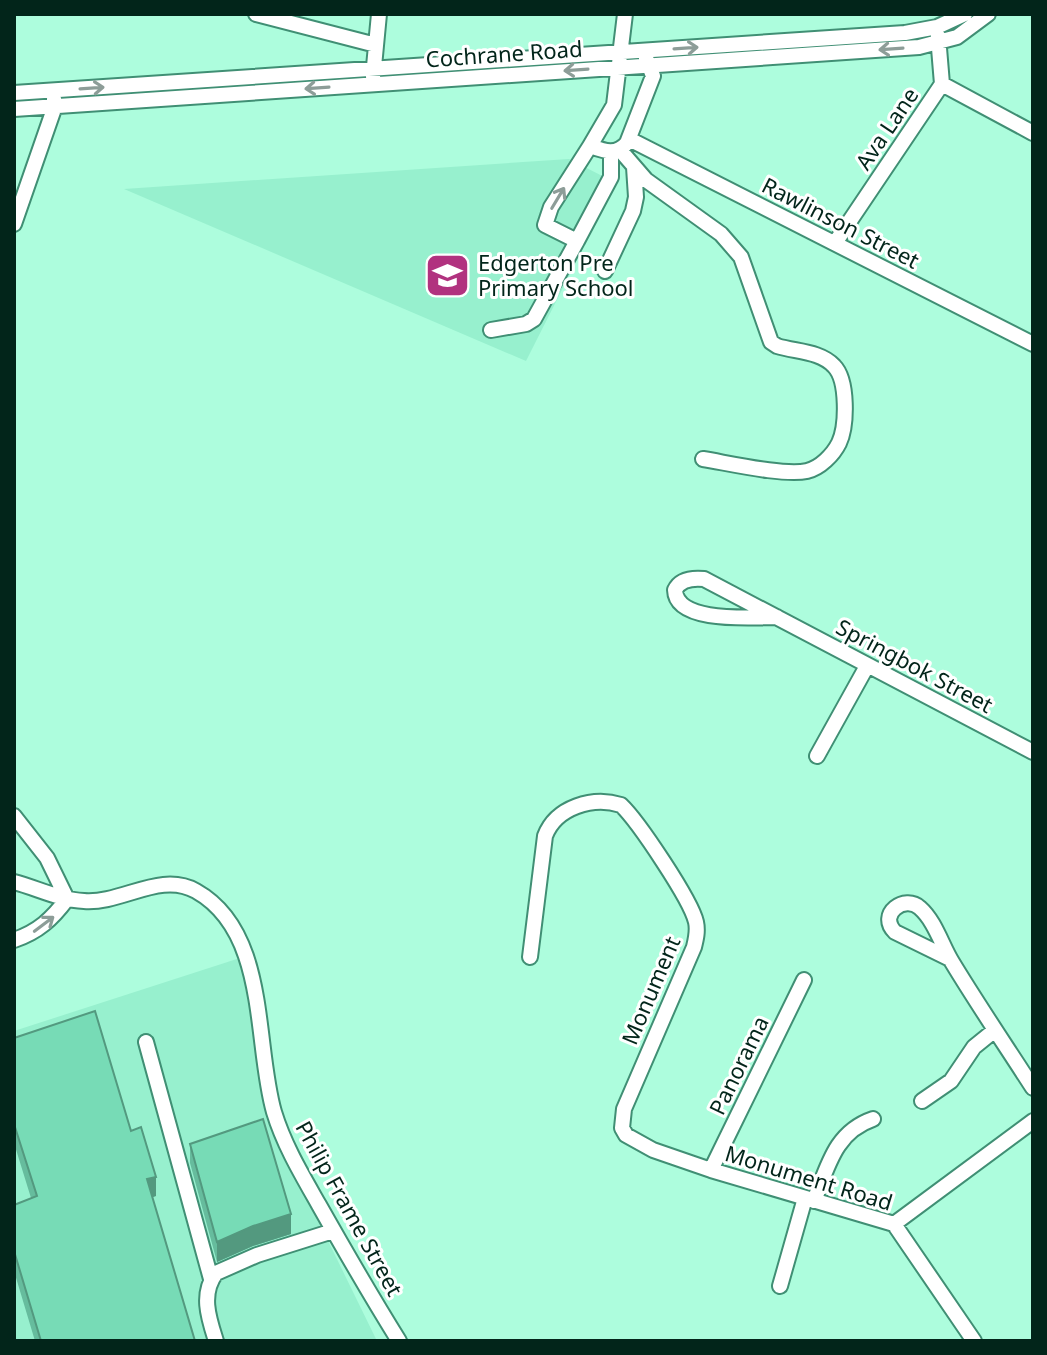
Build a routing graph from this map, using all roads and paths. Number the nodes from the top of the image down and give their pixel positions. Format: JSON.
{"nodes":[{"id":1,"x":256,"y":14,"type":"edge"},
{"id":2,"x":379,"y":14,"type":"edge"},
{"id":3,"x":625,"y":14,"type":"edge"},
{"id":4,"x":965,"y":14,"type":"edge"},
{"id":5,"x":988,"y":14,"type":"edge"},
{"id":6,"x":937,"y":27,"type":"junction"},
{"id":7,"x":938,"y":43,"type":"junction"},
{"id":8,"x":376,"y":45,"type":"junction"},
{"id":9,"x":642,"y":51,"type":"junction"},
{"id":10,"x":620,"y":60,"type":"junction"},
{"id":11,"x":650,"y":65,"type":"junction"},
{"id":12,"x":374,"y":69,"type":"junction"},
{"id":13,"x":942,"y":84,"type":"junction"},
{"id":14,"x":372,"y":85,"type":"junction"},
{"id":15,"x":53,"y":91,"type":"junction"},
{"id":16,"x":14,"y":93,"type":"edge"},
{"id":17,"x":55,"y":106,"type":"junction"},
{"id":18,"x":14,"y":109,"type":"edge"},
{"id":19,"x":1033,"y":133,"type":"edge"},
{"id":20,"x":590,"y":146,"type":"junction"},
{"id":21,"x":620,"y":147,"type":"junction"},
{"id":22,"x":634,"y":167,"type":"junction"},
{"id":23,"x":14,"y":224,"type":"edge"},
{"id":24,"x":577,"y":241,"type":"junction"},
{"id":25,"x":835,"y":243,"type":"junction"},
{"id":26,"x":605,"y":271,"type":"dead end"},
{"id":27,"x":491,"y":330,"type":"dead end"},
{"id":28,"x":1033,"y":344,"type":"edge"},
{"id":29,"x":703,"y":459,"type":"dead end"},
{"id":30,"x":777,"y":617,"type":"junction"},
{"id":31,"x":867,"y":666,"type":"junction"},
{"id":32,"x":1033,"y":752,"type":"edge"},
{"id":33,"x":817,"y":756,"type":"dead end"},
{"id":34,"x":14,"y":816,"type":"edge"},
{"id":35,"x":14,"y":882,"type":"edge"},
{"id":36,"x":67,"y":899,"type":"junction"},
{"id":37,"x":14,"y":940,"type":"edge"},
{"id":38,"x":530,"y":957,"type":"dead end"},
{"id":39,"x":950,"y":959,"type":"junction"},
{"id":40,"x":804,"y":980,"type":"dead end"},
{"id":41,"x":995,"y":1030,"type":"junction"},
{"id":42,"x":146,"y":1042,"type":"dead end"},
{"id":43,"x":1033,"y":1088,"type":"edge"},
{"id":44,"x":922,"y":1101,"type":"dead end"},
{"id":45,"x":873,"y":1119,"type":"dead end"},
{"id":46,"x":1033,"y":1121,"type":"edge"},
{"id":47,"x":626,"y":1135,"type":"joint"},
{"id":48,"x":711,"y":1170,"type":"junction"},
{"id":49,"x":810,"y":1199,"type":"junction"},
{"id":50,"x":894,"y":1224,"type":"junction"},
{"id":51,"x":333,"y":1231,"type":"junction"},
{"id":52,"x":211,"y":1279,"type":"junction"},
{"id":53,"x":780,"y":1286,"type":"dead end"},
{"id":54,"x":216,"y":1341,"type":"edge"},
{"id":55,"x":399,"y":1341,"type":"edge"},
{"id":56,"x":974,"y":1341,"type":"edge"}],
"edges":[{"from":1,"to":8,"type":"street"},
{"from":2,"to":8,"type":"street"},
{"from":3,"to":10,"type":"street"},
{"from":4,"to":6,"type":"street","name":"Cochrane Road"},
{"from":5,"to":7,"type":"street","name":"Cochrane Road"},
{"from":6,"to":7,"type":"street","name":"Ava Lane"},
{"from":9,"to":6,"type":"street","name":"Cochrane Road","one_way":true},
{"from":7,"to":11,"type":"street","name":"Cochrane Road","one_way":true},
{"from":7,"to":13,"type":"street","name":"Ava Lane"},
{"from":8,"to":12,"type":"street"},
{"from":9,"to":10,"type":"street","name":"Cochrane Road"},
{"from":9,"to":11,"type":"street"},
{"from":10,"to":11,"type":"street","name":"Cochrane Road"},
{"from":10,"to":12,"type":"street","name":"Cochrane Road"},
{"from":10,"to":14,"type":"street","name":"Cochrane Road","one_way":true},
{"from":10,"to":20,"type":"street"},
{"from":11,"to":21,"type":"street"},
{"from":12,"to":14,"type":"street"},
{"from":15,"to":12,"type":"street","name":"Cochrane Road","one_way":true},
{"from":13,"to":19,"type":"street"},
{"from":13,"to":25,"type":"street","name":"Ava Lane"},
{"from":14,"to":17,"type":"street","name":"Cochrane Road","one_way":true},
{"from":15,"to":16,"type":"street","name":"Cochrane Road"},
{"from":15,"to":17,"type":"street"},
{"from":17,"to":18,"type":"street","name":"Cochrane Road"},
{"from":17,"to":23,"type":"street"},
{"from":20,"to":21,"type":"street","name":"Rawlinson Street"},
{"from":24,"to":20,"type":"street","one_way":true},
{"from":21,"to":22,"type":"street"},
{"from":21,"to":24,"type":"street"},
{"from":21,"to":25,"type":"street","name":"Rawlinson Street"},
{"from":22,"to":26,"type":"street"},
{"from":22,"to":29,"type":"street"},
{"from":24,"to":27,"type":"street"},
{"from":25,"to":28,"type":"street","name":"Rawlinson Street"},
{"from":30,"to":30,"type":"street","name":"Springbok Street"},
{"from":30,"to":31,"type":"street","name":"Springbok Street"},
{"from":31,"to":32,"type":"street","name":"Springbok Street"},
{"from":31,"to":33,"type":"street"},
{"from":34,"to":36,"type":"street"},
{"from":35,"to":36,"type":"street"},
{"from":37,"to":36,"type":"street","one_way":true},
{"from":36,"to":51,"type":"street","name":"Philip Frame Street"},
{"from":38,"to":47,"type":"street","name":"Monument"},
{"from":39,"to":39,"type":"street"},
{"from":39,"to":41,"type":"street"},
{"from":40,"to":48,"type":"street","name":"Panorama"},
{"from":41,"to":43,"type":"street"},
{"from":41,"to":44,"type":"street"},
{"from":42,"to":52,"type":"street"},
{"from":45,"to":49,"type":"street"},
{"from":46,"to":50,"type":"street"},
{"from":47,"to":48,"type":"street","name":"Monument Road"},
{"from":48,"to":49,"type":"street","name":"Monument Road"},
{"from":49,"to":50,"type":"street","name":"Monument Road"},
{"from":49,"to":53,"type":"street"},
{"from":50,"to":56,"type":"street","name":"Monument Road"},
{"from":51,"to":52,"type":"street"},
{"from":51,"to":55,"type":"street","name":"Philip Frame Street"},
{"from":52,"to":54,"type":"street"}]}
